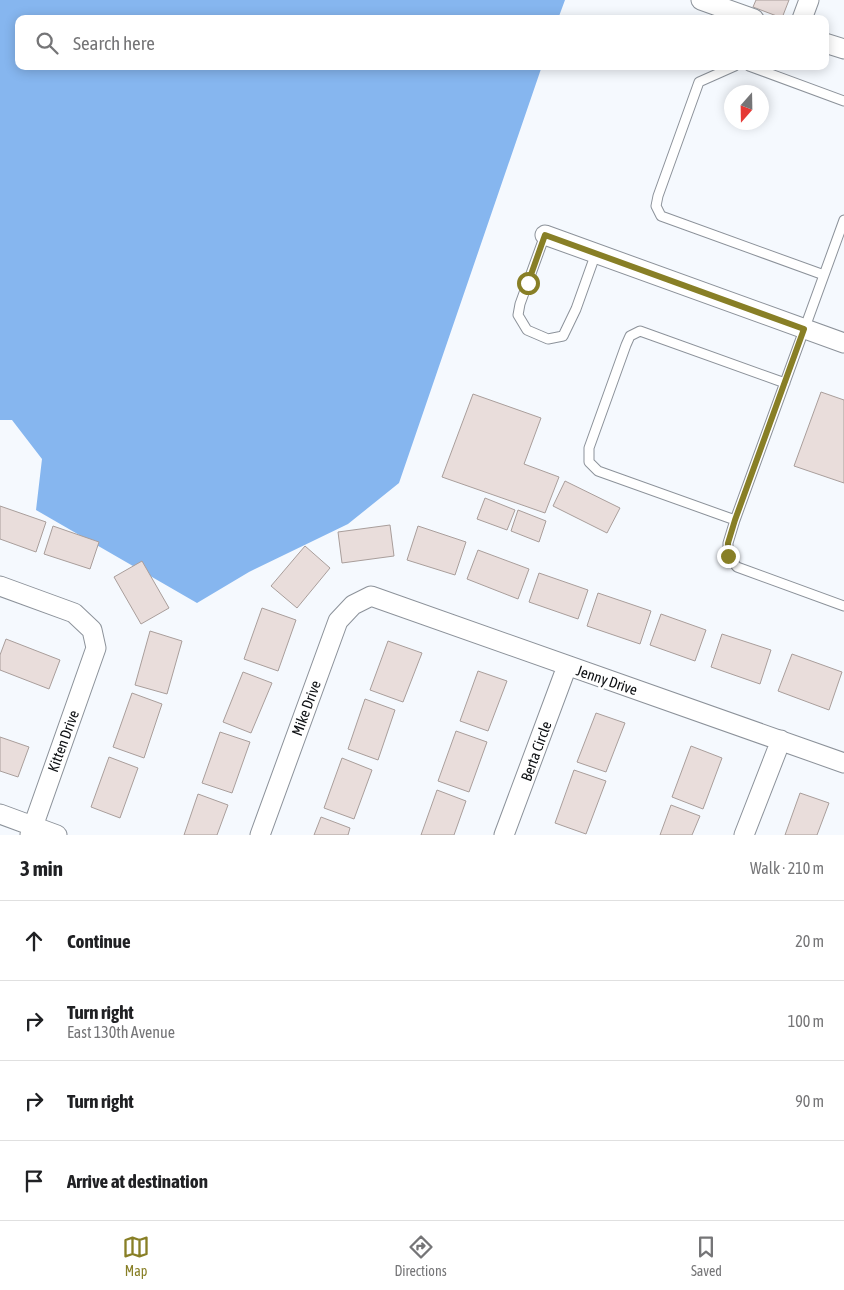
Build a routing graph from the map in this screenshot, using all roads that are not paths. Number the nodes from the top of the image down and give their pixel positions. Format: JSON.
{"nodes":[{"id":1,"x":701,"y":0,"type":"edge"},
{"id":2,"x":809,"y":0,"type":"edge"},
{"id":3,"x":743,"y":15,"type":"edge"},
{"id":4,"x":803,"y":15,"type":"edge"},
{"id":5,"x":829,"y":44,"type":"edge"},
{"id":6,"x":844,"y":49,"type":"edge"},
{"id":7,"x":726,"y":70,"type":"edge"},
{"id":8,"x":760,"y":70,"type":"edge"},
{"id":9,"x":844,"y":101,"type":"edge"},
{"id":10,"x":844,"y":220,"type":"edge"},
{"id":11,"x":545,"y":235,"type":"joint"},
{"id":12,"x":596,"y":253,"type":"junction"},
{"id":13,"x":824,"y":276,"type":"junction"},
{"id":14,"x":804,"y":329,"type":"junction"},
{"id":15,"x":844,"y":343,"type":"edge"},
{"id":16,"x":784,"y":383,"type":"junction"},
{"id":17,"x":735,"y":520,"type":"junction"},
{"id":18,"x":0,"y":586,"type":"edge"},
{"id":19,"x":371,"y":596,"type":"joint"},
{"id":20,"x":844,"y":606,"type":"edge"},
{"id":21,"x":567,"y":666,"type":"junction"},
{"id":22,"x":781,"y":740,"type":"junction"},
{"id":23,"x":844,"y":763,"type":"edge"},
{"id":24,"x":0,"y":814,"type":"edge"},
{"id":25,"x":31,"y":831,"type":"edge"},
{"id":26,"x":57,"y":835,"type":"edge"},
{"id":27,"x":260,"y":835,"type":"edge"},
{"id":28,"x":504,"y":835,"type":"edge"},
{"id":29,"x":744,"y":835,"type":"edge"}],
"edges":[{"from":1,"to":3,"type":"street"},
{"from":2,"to":4,"type":"street"},
{"from":5,"to":6,"type":"street"},
{"from":7,"to":13,"type":"lane"},
{"from":8,"to":9,"type":"lane"},
{"from":10,"to":13,"type":"lane"},
{"from":11,"to":12,"type":"street"},
{"from":11,"to":12,"type":"lane"},
{"from":12,"to":14,"type":"street"},
{"from":13,"to":14,"type":"lane"},
{"from":14,"to":15,"type":"street"},
{"from":14,"to":16,"type":"lane"},
{"from":16,"to":17,"type":"lane"},
{"from":16,"to":17,"type":"lane"},
{"from":17,"to":20,"type":"lane"},
{"from":18,"to":25,"type":"street","name":"Kitten Drive"},
{"from":19,"to":21,"type":"street","name":"Jenny Drive"},
{"from":19,"to":27,"type":"street","name":"Mike Drive"},
{"from":21,"to":22,"type":"street","name":"Jenny Drive"},
{"from":21,"to":28,"type":"street","name":"Berta Circle"},
{"from":22,"to":23,"type":"street","name":"Jenny Drive"},
{"from":22,"to":29,"type":"street"},
{"from":24,"to":25,"type":"street"},
{"from":25,"to":26,"type":"street"}]}
